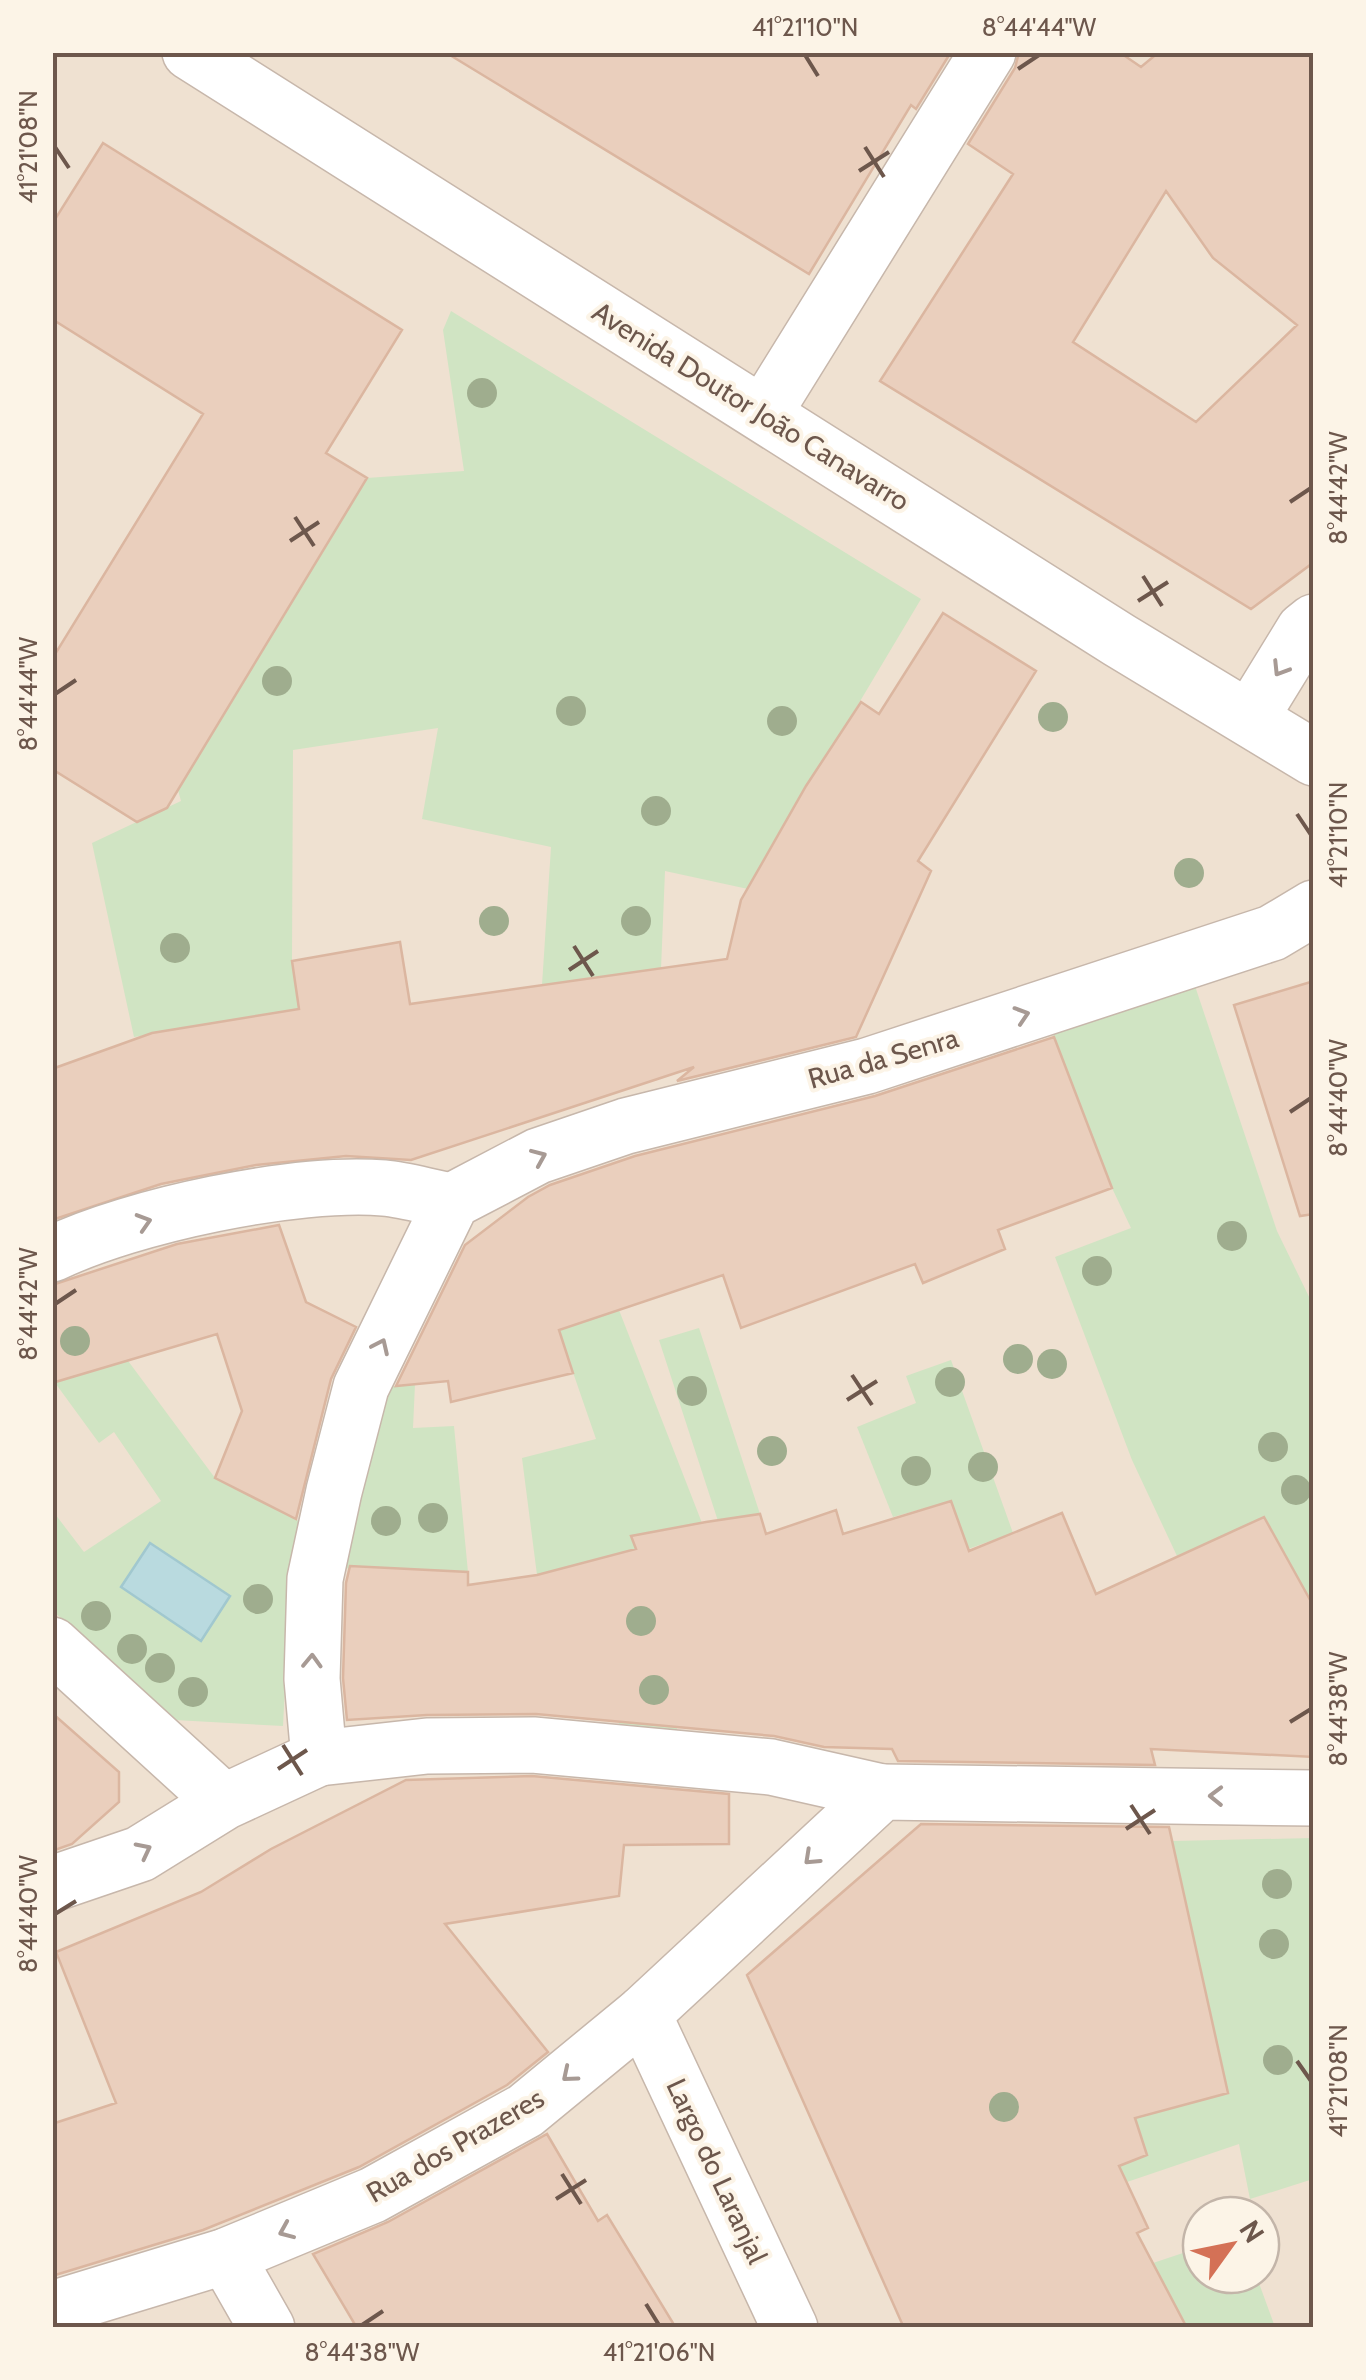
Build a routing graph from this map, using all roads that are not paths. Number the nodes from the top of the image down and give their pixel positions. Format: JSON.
{"nodes":[{"id":1,"x":190,"y":52,"type":"edge"},
{"id":2,"x":988,"y":52,"type":"edge"},
{"id":3,"x":764,"y":413,"type":"junction"},
{"id":4,"x":1314,"y":622,"type":"edge"},
{"id":5,"x":1250,"y":718,"type":"junction"},
{"id":6,"x":1314,"y":758,"type":"edge"},
{"id":7,"x":1314,"y":908,"type":"edge"},
{"id":8,"x":452,"y":1201,"type":"junction"},
{"id":9,"x":52,"y":1254,"type":"edge"},
{"id":10,"x":52,"y":1645,"type":"edge"},
{"id":11,"x":320,"y":1758,"type":"junction"},
{"id":12,"x":882,"y":1792,"type":"junction"},
{"id":13,"x":1314,"y":1798,"type":"edge"},
{"id":14,"x":224,"y":1802,"type":"junction"},
{"id":15,"x":52,"y":1884,"type":"edge"},
{"id":16,"x":643,"y":2014,"type":"junction"},
{"id":17,"x":226,"y":2256,"type":"junction"},
{"id":18,"x":52,"y":2310,"type":"edge"},
{"id":19,"x":267,"y":2328,"type":"edge"},
{"id":20,"x":790,"y":2328,"type":"edge"}],
"edges":[{"from":1,"to":3,"type":"street","name":"Avenida Doutor João Canavarro"},
{"from":2,"to":3,"type":"street"},
{"from":3,"to":5,"type":"street","name":"Avenida Doutor João Canavarro"},
{"from":4,"to":5,"type":"street","one_way":true},
{"from":5,"to":6,"type":"street","name":"Avenida Doutor João Canavarro"},
{"from":8,"to":7,"type":"street","name":"Rua da Senra","one_way":true},
{"from":9,"to":8,"type":"street","one_way":true},
{"from":11,"to":8,"type":"street","one_way":true},
{"from":10,"to":14,"type":"street"},
{"from":11,"to":12,"type":"street"},
{"from":11,"to":14,"type":"street"},
{"from":13,"to":12,"type":"street","one_way":true},
{"from":12,"to":16,"type":"street","name":"Rua dos Prazeres","one_way":true},
{"from":15,"to":14,"type":"street","one_way":true},
{"from":16,"to":17,"type":"street","name":"Rua dos Prazeres","one_way":true},
{"from":16,"to":20,"type":"street","name":"Largo do Laranjal"},
{"from":17,"to":18,"type":"street","name":"Rua dos Prazeres"},
{"from":17,"to":19,"type":"street"}]}
